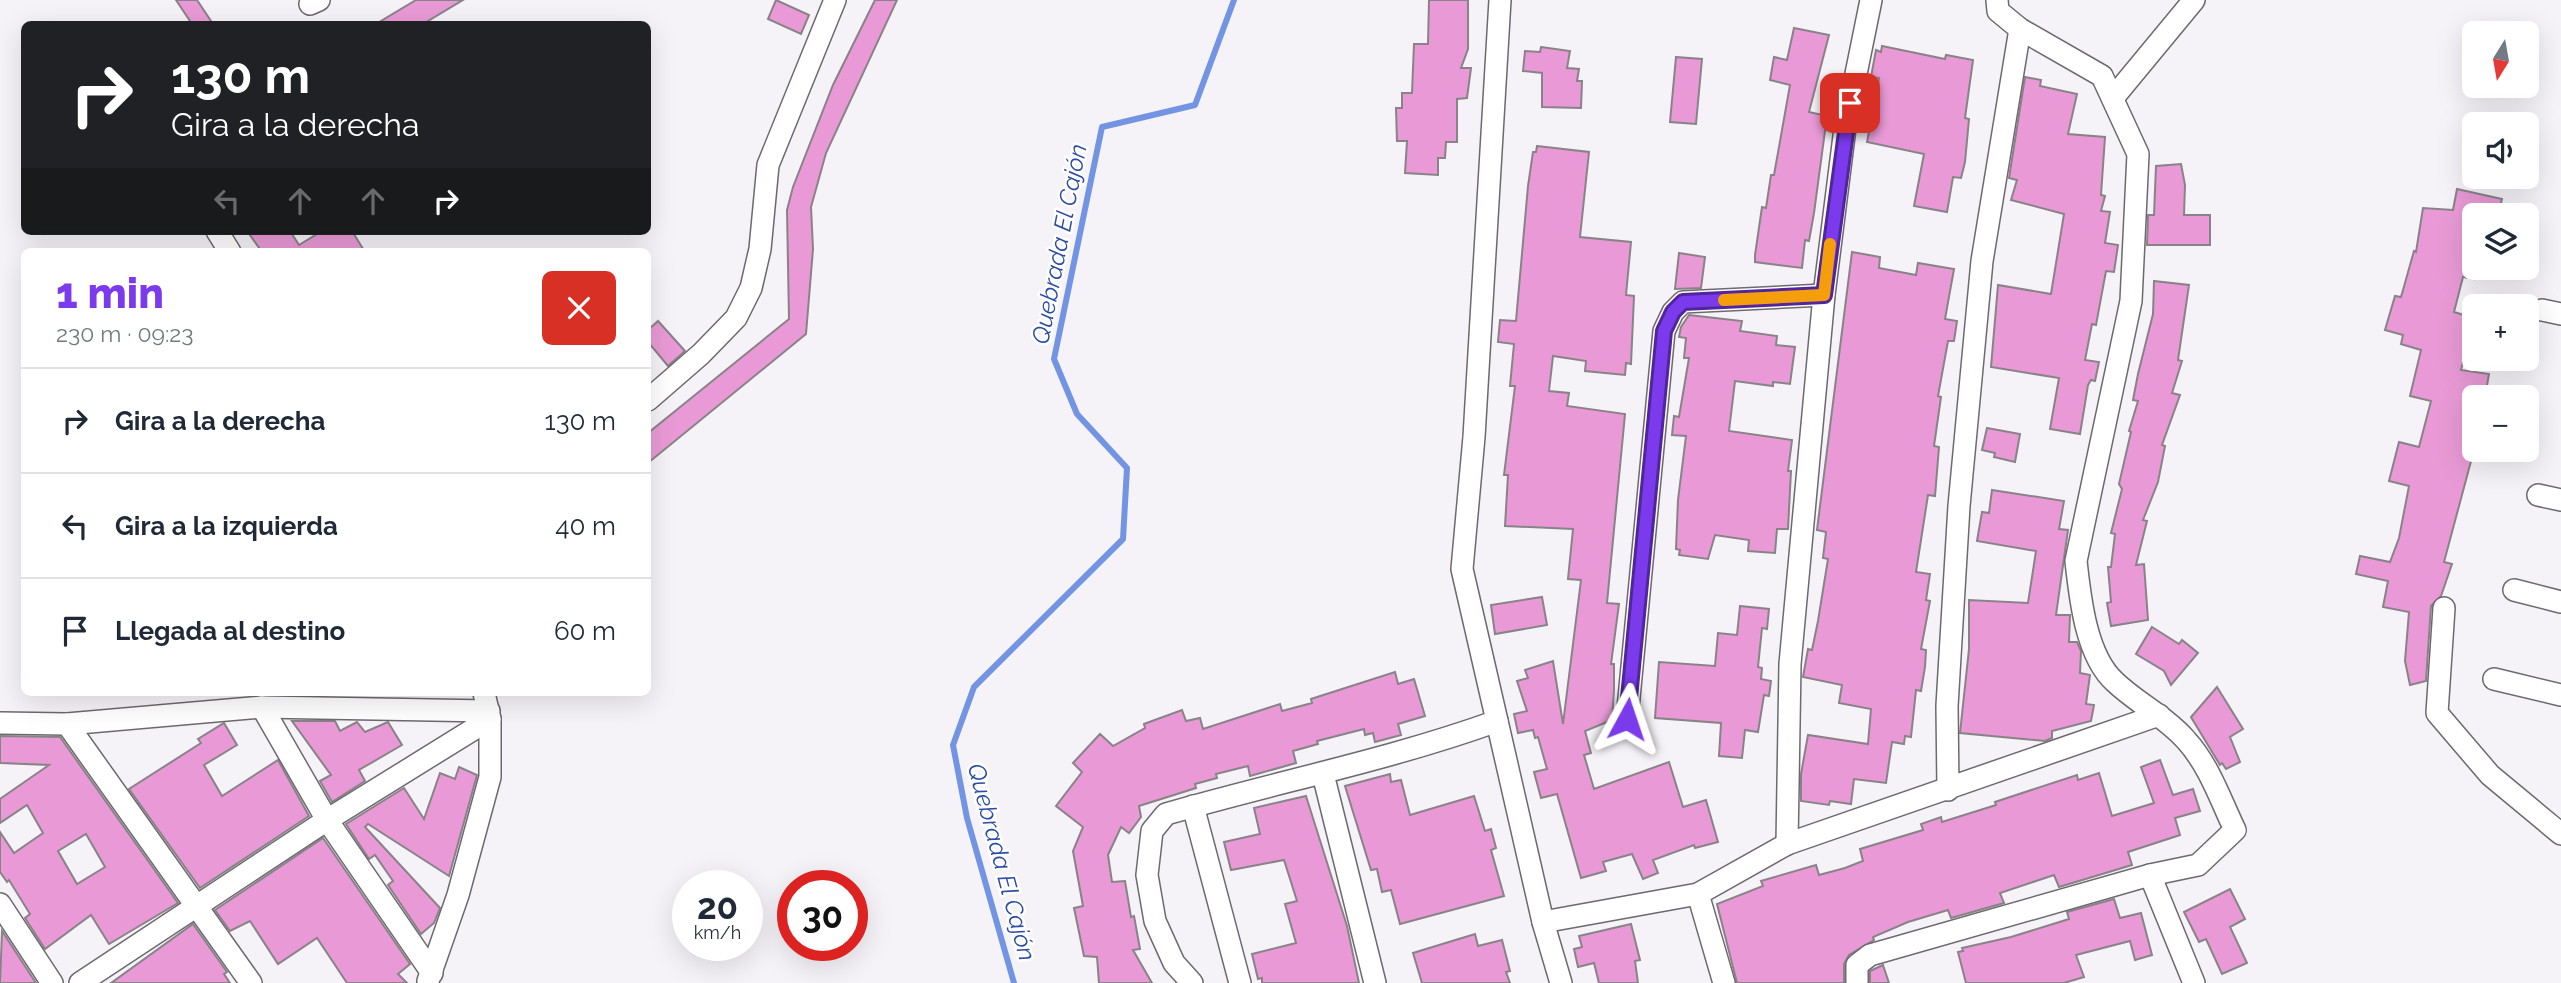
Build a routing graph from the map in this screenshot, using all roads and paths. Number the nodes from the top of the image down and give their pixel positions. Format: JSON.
{"nodes":[{"id":1,"x":835,"y":0,"type":"edge"},
{"id":2,"x":1500,"y":0,"type":"edge"},
{"id":3,"x":1871,"y":0,"type":"edge"},
{"id":4,"x":1997,"y":0,"type":"edge"},
{"id":5,"x":2194,"y":0,"type":"edge"},
{"id":6,"x":2020,"y":29,"type":"junction"},
{"id":7,"x":2113,"y":98,"type":"junction"},
{"id":8,"x":1824,"y":295,"type":"junction"},
{"id":9,"x":651,"y":397,"type":"edge"},
{"id":10,"x":2538,"y":495,"type":"dead end"},
{"id":11,"x":2561,"y":500,"type":"edge"},
{"id":12,"x":2514,"y":590,"type":"dead end"},
{"id":13,"x":2561,"y":602,"type":"edge"},
{"id":14,"x":2444,"y":608,"type":"dead end"},
{"id":15,"x":2494,"y":679,"type":"dead end"},
{"id":16,"x":2561,"y":695,"type":"edge"},
{"id":17,"x":262,"y":707,"type":"junction"},
{"id":18,"x":488,"y":708,"type":"edge"},
{"id":19,"x":2159,"y":715,"type":"junction"},
{"id":20,"x":1627,"y":719,"type":"dead end"},
{"id":21,"x":1497,"y":721,"type":"junction"},
{"id":22,"x":0,"y":723,"type":"edge"},
{"id":23,"x":67,"y":724,"type":"junction"},
{"id":24,"x":1324,"y":774,"type":"junction"},
{"id":25,"x":1948,"y":790,"type":"junction"},
{"id":26,"x":1193,"y":806,"type":"junction"},
{"id":27,"x":327,"y":820,"type":"junction"},
{"id":28,"x":2561,"y":834,"type":"edge"},
{"id":29,"x":1787,"y":845,"type":"junction"},
{"id":30,"x":2150,"y":875,"type":"junction"},
{"id":31,"x":1698,"y":894,"type":"junction"},
{"id":32,"x":0,"y":904,"type":"edge"},
{"id":33,"x":195,"y":908,"type":"junction"},
{"id":34,"x":1543,"y":922,"type":"junction"},
{"id":35,"x":429,"y":978,"type":"edge"},
{"id":36,"x":52,"y":983,"type":"edge"},
{"id":37,"x":80,"y":983,"type":"edge"},
{"id":38,"x":251,"y":983,"type":"edge"},
{"id":39,"x":1192,"y":983,"type":"edge"},
{"id":40,"x":1240,"y":983,"type":"edge"},
{"id":41,"x":1375,"y":983,"type":"edge"},
{"id":42,"x":1561,"y":983,"type":"edge"},
{"id":43,"x":1724,"y":983,"type":"edge"},
{"id":44,"x":1857,"y":983,"type":"edge"},
{"id":45,"x":2194,"y":983,"type":"edge"}],
"edges":[{"from":1,"to":9,"type":"street"},
{"from":2,"to":21,"type":"street"},
{"from":3,"to":8,"type":"street"},
{"from":4,"to":6,"type":"street"},
{"from":5,"to":7,"type":"street"},
{"from":6,"to":7,"type":"street"},
{"from":6,"to":25,"type":"street"},
{"from":7,"to":19,"type":"street"},
{"from":8,"to":20,"type":"street"},
{"from":8,"to":29,"type":"street"},
{"from":10,"to":11,"type":"street"},
{"from":12,"to":13,"type":"street"},
{"from":14,"to":28,"type":"street"},
{"from":15,"to":16,"type":"street"},
{"from":17,"to":18,"type":"street"},
{"from":17,"to":23,"type":"street"},
{"from":17,"to":27,"type":"street"},
{"from":18,"to":27,"type":"street"},
{"from":18,"to":35,"type":"street"},
{"from":19,"to":25,"type":"street"},
{"from":19,"to":30,"type":"street"},
{"from":21,"to":24,"type":"street"},
{"from":21,"to":34,"type":"street"},
{"from":22,"to":23,"type":"street"},
{"from":23,"to":33,"type":"street"},
{"from":24,"to":26,"type":"street"},
{"from":24,"to":41,"type":"street"},
{"from":25,"to":29,"type":"street"},
{"from":26,"to":39,"type":"street"},
{"from":26,"to":40,"type":"street"},
{"from":27,"to":33,"type":"street"},
{"from":27,"to":35,"type":"street"},
{"from":29,"to":31,"type":"street"},
{"from":30,"to":44,"type":"street"},
{"from":30,"to":45,"type":"street"},
{"from":31,"to":34,"type":"street"},
{"from":31,"to":43,"type":"street"},
{"from":32,"to":36,"type":"street"},
{"from":33,"to":37,"type":"street"},
{"from":33,"to":38,"type":"street"},
{"from":34,"to":42,"type":"street"}]}
